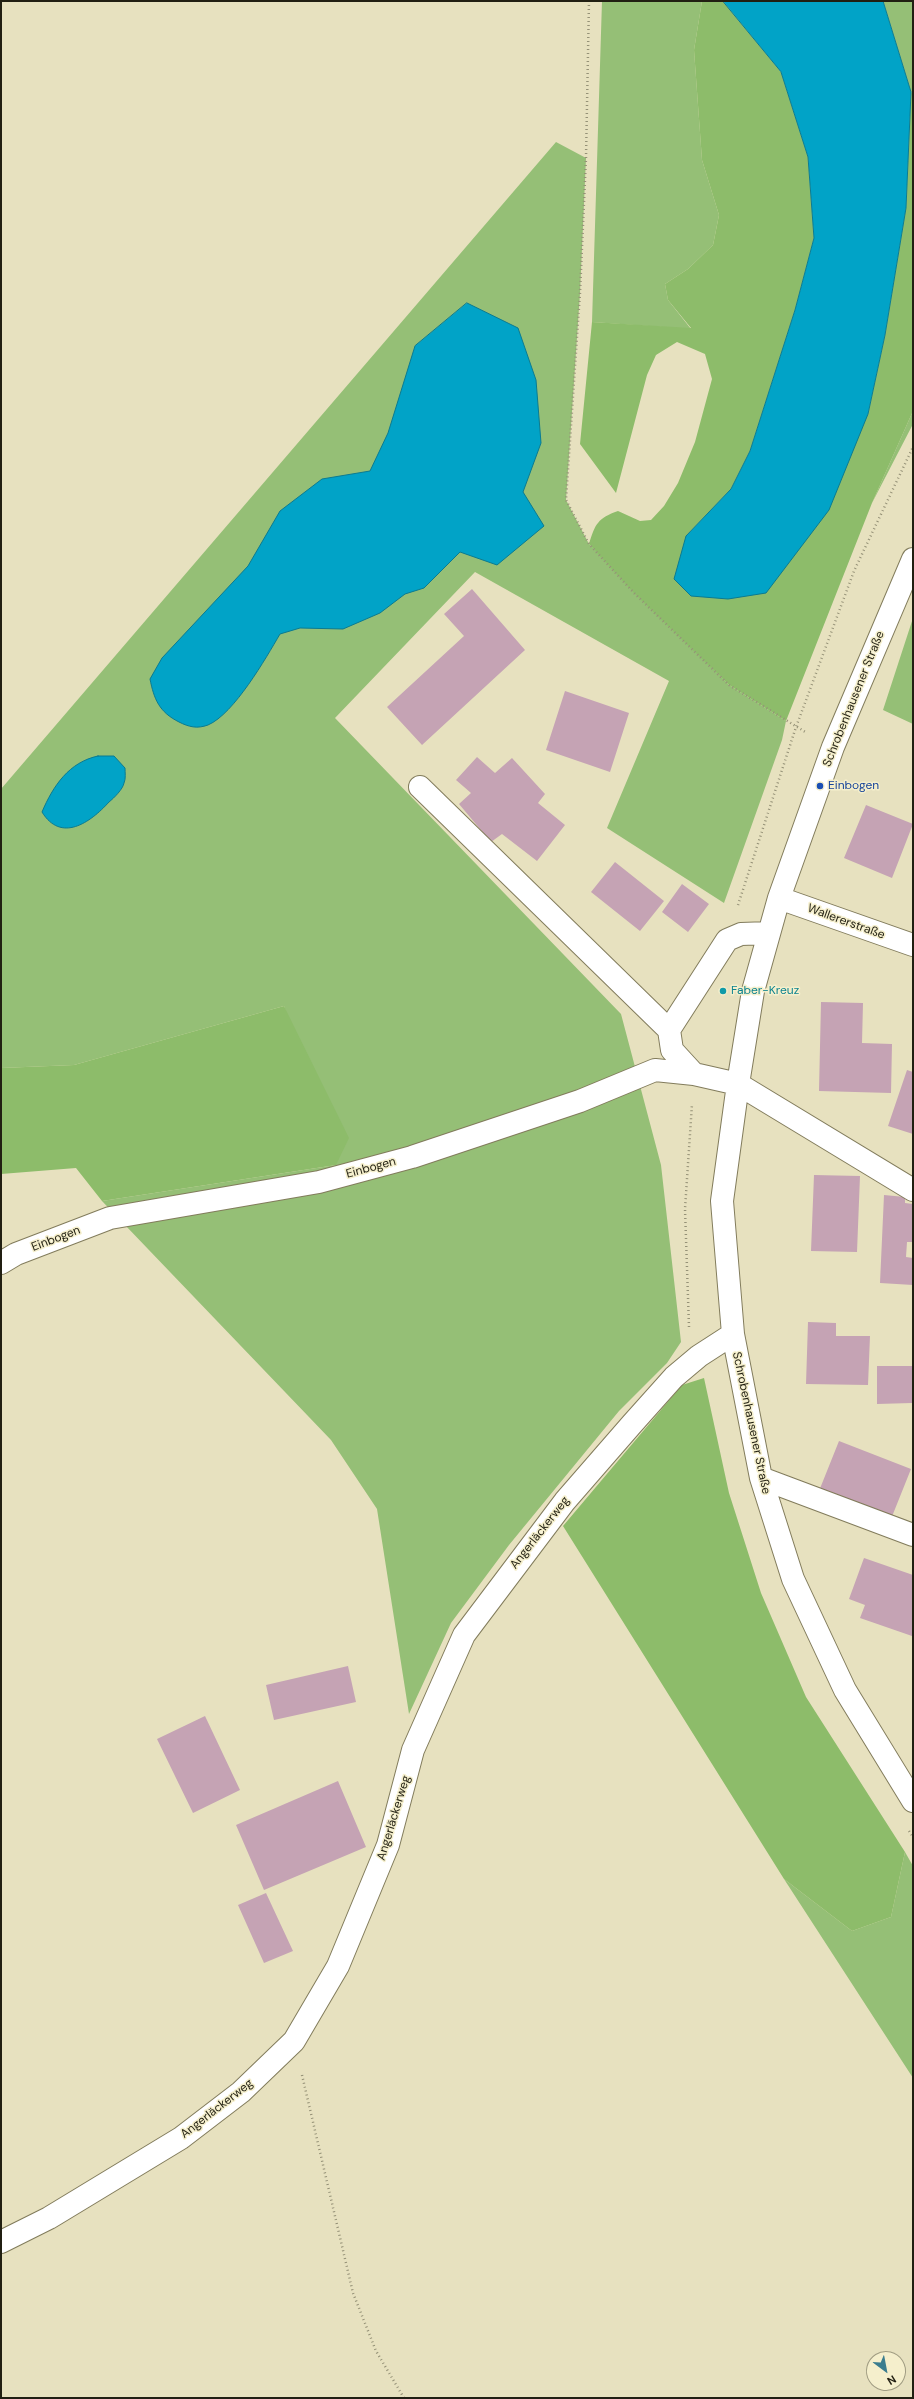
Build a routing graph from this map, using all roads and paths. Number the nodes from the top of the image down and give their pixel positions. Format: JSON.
{"nodes":[{"id":1,"x":589,"y":1,"type":"edge"},
{"id":2,"x":913,"y":447,"type":"edge"},
{"id":3,"x":913,"y":559,"type":"edge"},
{"id":4,"x":796,"y":727,"type":"junction"},
{"id":5,"x":833,"y":747,"type":"junction"},
{"id":6,"x":420,"y":787,"type":"dead end"},
{"id":7,"x":779,"y":898,"type":"junction"},
{"id":8,"x":769,"y":933,"type":"junction"},
{"id":9,"x":727,"y":940,"type":"junction"},
{"id":10,"x":913,"y":946,"type":"edge"},
{"id":11,"x":669,"y":1030,"type":"junction"},
{"id":12,"x":694,"y":1074,"type":"junction"},
{"id":13,"x":738,"y":1084,"type":"junction"},
{"id":14,"x":913,"y":1190,"type":"edge"},
{"id":15,"x":1,"y":1263,"type":"edge"},
{"id":16,"x":733,"y":1334,"type":"junction"},
{"id":17,"x":699,"y":1356,"type":"junction"},
{"id":18,"x":761,"y":1478,"type":"junction"},
{"id":19,"x":913,"y":1535,"type":"edge"},
{"id":20,"x":913,"y":1801,"type":"edge"},
{"id":21,"x":294,"y":2041,"type":"junction"},
{"id":22,"x":1,"y":2242,"type":"edge"},
{"id":23,"x":404,"y":2398,"type":"edge"}],
"edges":[{"from":1,"to":4,"type":"path"},
{"from":2,"to":4,"type":"path"},
{"from":3,"to":5,"type":"street","name":"Schrobenhausener Straße"},
{"from":4,"to":5,"type":"path"},
{"from":4,"to":9,"type":"path"},
{"from":5,"to":7,"type":"street","name":"Schrobenhausener Straße"},
{"from":6,"to":11,"type":"street"},
{"from":7,"to":8,"type":"street","name":"Schrobenhausener Straße"},
{"from":7,"to":10,"type":"street","name":"Wallererstraße"},
{"from":8,"to":9,"type":"street"},
{"from":8,"to":13,"type":"street","name":"Schrobenhausener Straße"},
{"from":9,"to":11,"type":"street"},
{"from":11,"to":12,"type":"street"},
{"from":12,"to":13,"type":"street","name":"Einbogen"},
{"from":12,"to":15,"type":"street","name":"Einbogen"},
{"from":12,"to":17,"type":"path"},
{"from":13,"to":14,"type":"street"},
{"from":13,"to":16,"type":"street","name":"Schrobenhausener Straße"},
{"from":16,"to":17,"type":"street","name":"Angerläckerweg"},
{"from":16,"to":18,"type":"street","name":"Schrobenhausener Straße"},
{"from":17,"to":21,"type":"street","name":"Angerläckerweg"},
{"from":18,"to":19,"type":"street"},
{"from":18,"to":20,"type":"street","name":"Schrobenhausener Straße"},
{"from":21,"to":22,"type":"street","name":"Angerläckerweg"},
{"from":21,"to":23,"type":"path"}]}
